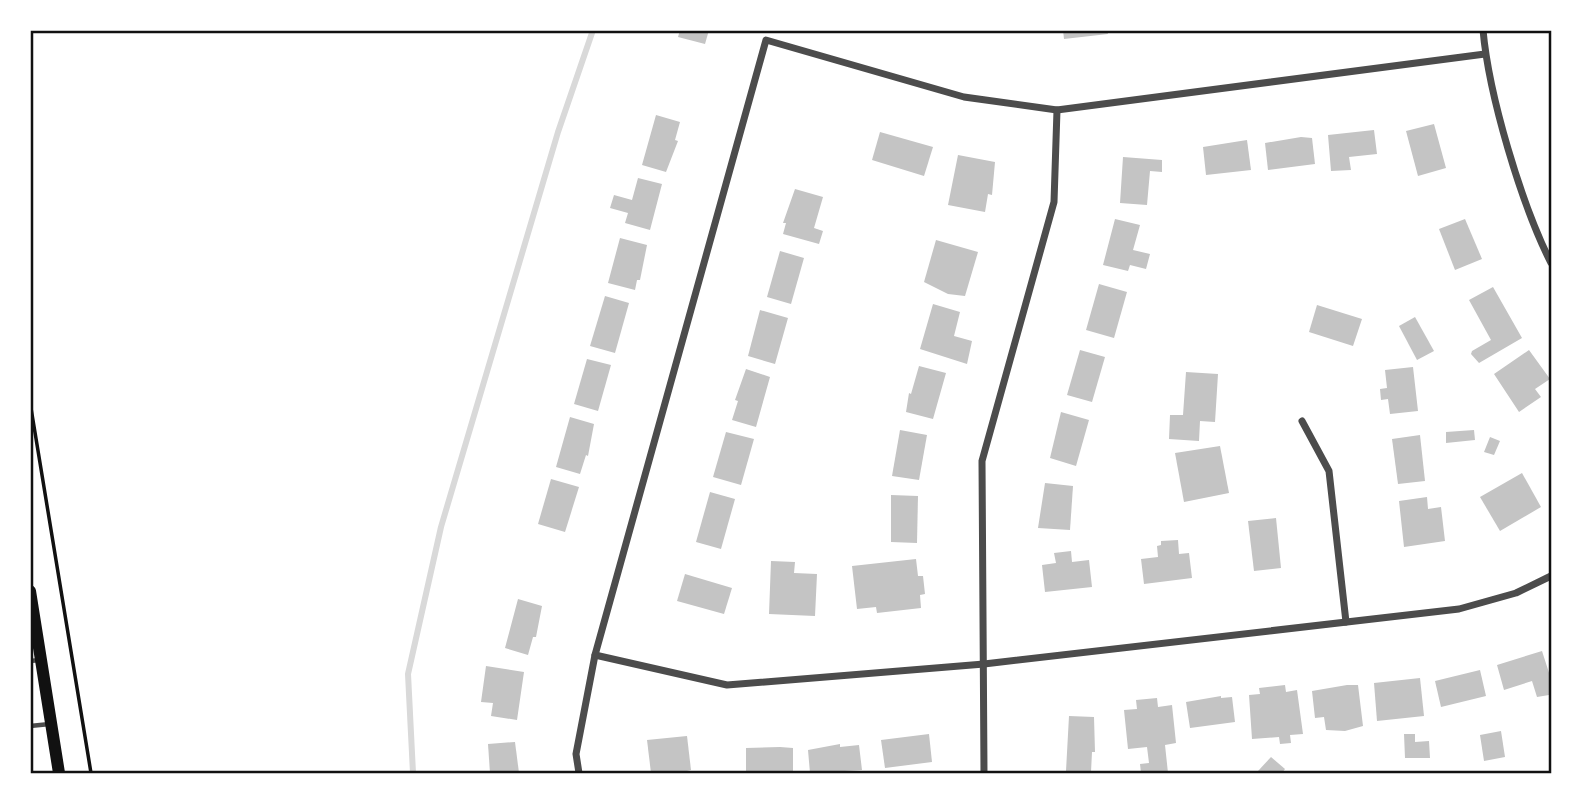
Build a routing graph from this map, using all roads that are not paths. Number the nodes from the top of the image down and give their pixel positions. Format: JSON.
{"nodes":[{"id":1,"x":1483,"y":30,"type":"edge"},
{"id":2,"x":1485,"y":54,"type":"junction"},
{"id":3,"x":1057,"y":110,"type":"junction"},
{"id":4,"x":1551,"y":263,"type":"edge"},
{"id":5,"x":1302,"y":421,"type":"dead end"},
{"id":6,"x":1551,"y":576,"type":"edge"},
{"id":7,"x":30,"y":591,"type":"edge"},
{"id":8,"x":1346,"y":622,"type":"junction"},
{"id":9,"x":595,"y":655,"type":"junction"},
{"id":10,"x":35,"y":660,"type":"edge"},
{"id":11,"x":984,"y":664,"type":"junction"},
{"id":12,"x":51,"y":724,"type":"junction"},
{"id":13,"x":30,"y":726,"type":"edge"},
{"id":14,"x":59,"y":773,"type":"edge"},
{"id":15,"x":579,"y":773,"type":"edge"},
{"id":16,"x":984,"y":773,"type":"edge"}],
"edges":[{"from":1,"to":2,"type":"street"},
{"from":2,"to":3,"type":"street"},
{"from":2,"to":4,"type":"street"},
{"from":3,"to":9,"type":"street"},
{"from":3,"to":11,"type":"street"},
{"from":5,"to":8,"type":"street"},
{"from":6,"to":8,"type":"street"},
{"from":7,"to":10,"type":"main road"},
{"from":8,"to":11,"type":"street"},
{"from":9,"to":11,"type":"street"},
{"from":9,"to":15,"type":"street"},
{"from":10,"to":12,"type":"main road"},
{"from":11,"to":16,"type":"street"},
{"from":12,"to":13,"type":"lane"},
{"from":12,"to":14,"type":"main road"}]}
